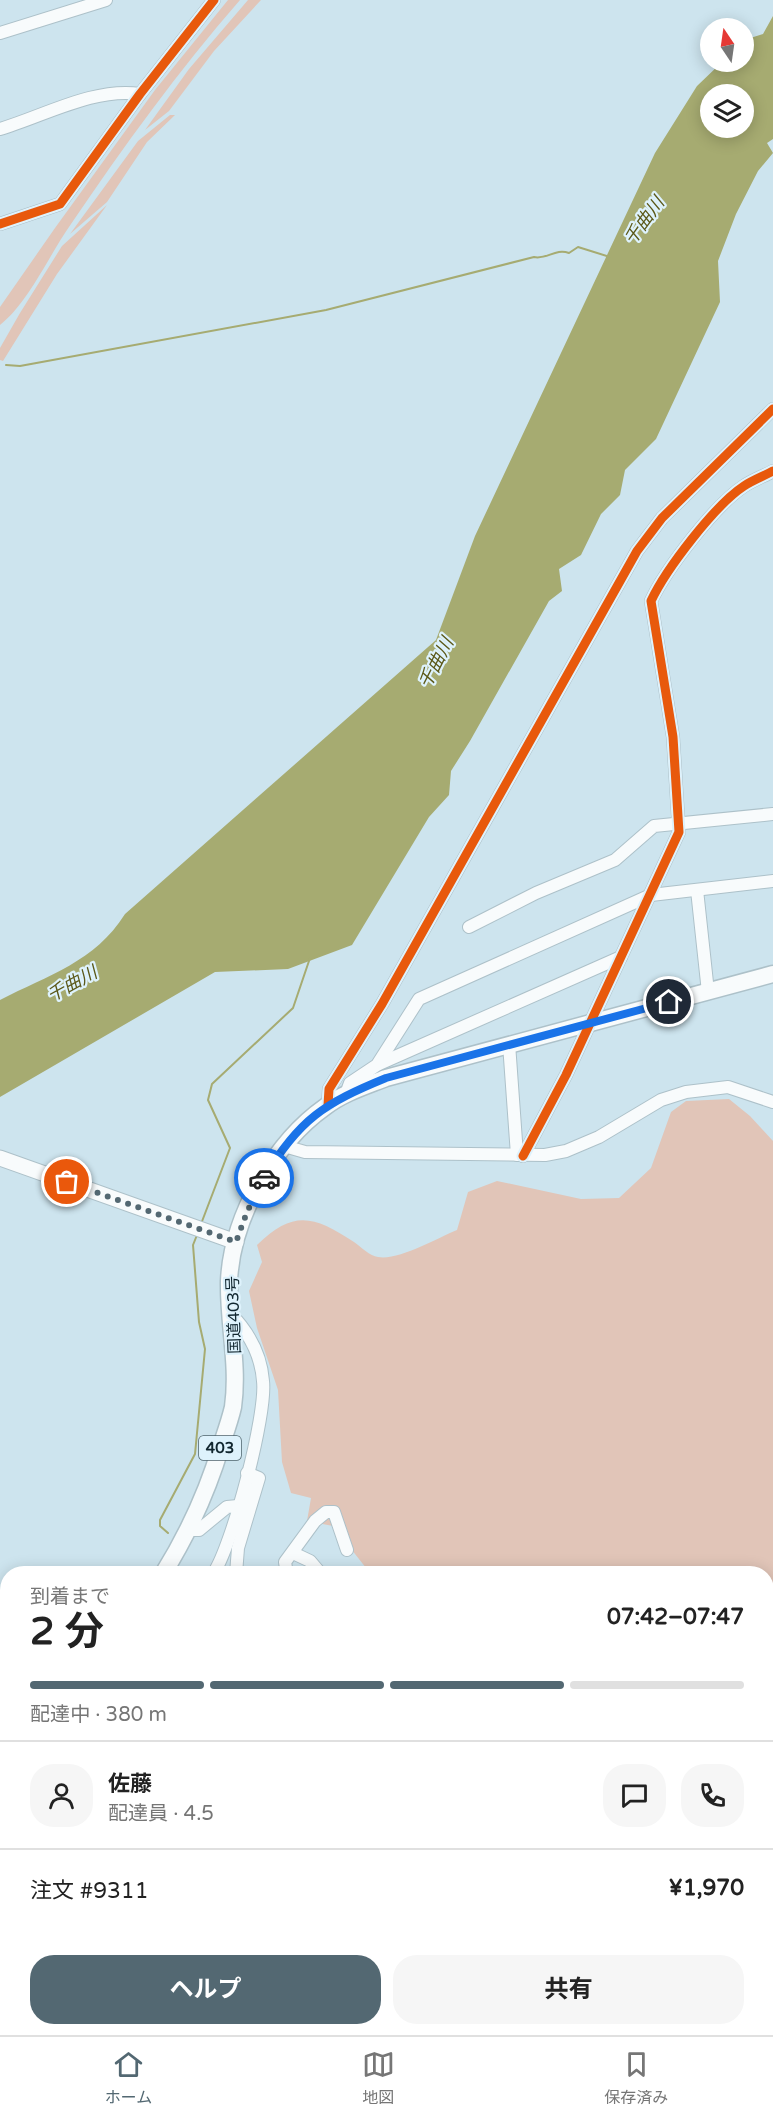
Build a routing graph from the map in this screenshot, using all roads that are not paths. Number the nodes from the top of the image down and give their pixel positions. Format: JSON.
{"nodes":[{"id":1,"x":106,"y":0,"type":"edge"},
{"id":2,"x":214,"y":0,"type":"edge"},
{"id":3,"x":0,"y":33,"type":"edge"},
{"id":4,"x":140,"y":94,"type":"junction"},
{"id":5,"x":0,"y":129,"type":"edge"},
{"id":6,"x":0,"y":224,"type":"edge"},
{"id":7,"x":773,"y":409,"type":"edge"},
{"id":8,"x":773,"y":471,"type":"edge"},
{"id":9,"x":773,"y":814,"type":"edge"},
{"id":10,"x":680,"y":822,"type":"junction"},
{"id":11,"x":773,"y":881,"type":"edge"},
{"id":12,"x":697,"y":890,"type":"junction"},
{"id":13,"x":651,"y":895,"type":"junction"},
{"id":14,"x":469,"y":927,"type":"dead end"},
{"id":15,"x":621,"y":957,"type":"junction"},
{"id":16,"x":773,"y":974,"type":"edge"},
{"id":17,"x":708,"y":992,"type":"junction"},
{"id":18,"x":591,"y":1022,"type":"junction"},
{"id":19,"x":509,"y":1044,"type":"junction"},
{"id":20,"x":377,"y":1065,"type":"junction"},
{"id":21,"x":346,"y":1094,"type":"junction"},
{"id":22,"x":773,"y":1102,"type":"edge"},
{"id":23,"x":328,"y":1105,"type":"junction"},
{"id":24,"x":300,"y":1127,"type":"junction"},
{"id":25,"x":284,"y":1146,"type":"junction"},
{"id":26,"x":302,"y":1151,"type":"junction"},
{"id":27,"x":520,"y":1155,"type":"junction"},
{"id":28,"x":0,"y":1158,"type":"edge"},
{"id":29,"x":230,"y":1240,"type":"junction"},
{"id":30,"x":229,"y":1312,"type":"junction"},
{"id":31,"x":247,"y":1473,"type":"junction"},
{"id":32,"x":238,"y":1506,"type":"junction"},
{"id":33,"x":190,"y":1530,"type":"junction"},
{"id":34,"x":347,"y":1550,"type":"dead end"},
{"id":35,"x":293,"y":1553,"type":"junction"},
{"id":36,"x":168,"y":1566,"type":"edge"},
{"id":37,"x":217,"y":1566,"type":"edge"},
{"id":38,"x":237,"y":1566,"type":"edge"},
{"id":39,"x":286,"y":1566,"type":"edge"},
{"id":40,"x":314,"y":1566,"type":"edge"}],
"edges":[{"from":1,"to":3,"type":"street"},
{"from":2,"to":4,"type":"street"},
{"from":4,"to":5,"type":"street"},
{"from":4,"to":6,"type":"street"},
{"from":7,"to":23,"type":"street"},
{"from":8,"to":10,"type":"street"},
{"from":9,"to":10,"type":"street"},
{"from":10,"to":13,"type":"street"},
{"from":10,"to":14,"type":"street"},
{"from":11,"to":12,"type":"street"},
{"from":12,"to":13,"type":"street"},
{"from":12,"to":17,"type":"street"},
{"from":13,"to":15,"type":"street"},
{"from":13,"to":20,"type":"street"},
{"from":15,"to":18,"type":"street"},
{"from":15,"to":20,"type":"street"},
{"from":16,"to":17,"type":"highway","name":"国道403号","number":"403"},
{"from":17,"to":18,"type":"highway","name":"国道403号","number":"403"},
{"from":18,"to":19,"type":"highway","name":"国道403号","number":"403"},
{"from":18,"to":27,"type":"street"},
{"from":19,"to":21,"type":"highway","name":"国道403号","number":"403"},
{"from":19,"to":27,"type":"street"},
{"from":20,"to":21,"type":"street"},
{"from":21,"to":23,"type":"highway","name":"国道403号","number":"403"},
{"from":22,"to":27,"type":"street"},
{"from":23,"to":24,"type":"highway","name":"国道403号","number":"403"},
{"from":24,"to":25,"type":"highway","name":"国道403号","number":"403"},
{"from":24,"to":26,"type":"street"},
{"from":25,"to":26,"type":"street"},
{"from":25,"to":29,"type":"highway","name":"国道403号","number":"403"},
{"from":26,"to":27,"type":"street"},
{"from":28,"to":29,"type":"main road"},
{"from":29,"to":30,"type":"highway","name":"国道403号","number":"403"},
{"from":30,"to":31,"type":"street"},
{"from":30,"to":33,"type":"highway","name":"国道403号","number":"403"},
{"from":31,"to":32,"type":"street"},
{"from":31,"to":38,"type":"street"},
{"from":32,"to":33,"type":"street"},
{"from":32,"to":37,"type":"street"},
{"from":33,"to":36,"type":"highway","name":"国道403号","number":"403"},
{"from":34,"to":35,"type":"street"},
{"from":35,"to":39,"type":"street"},
{"from":35,"to":40,"type":"street"}]}
